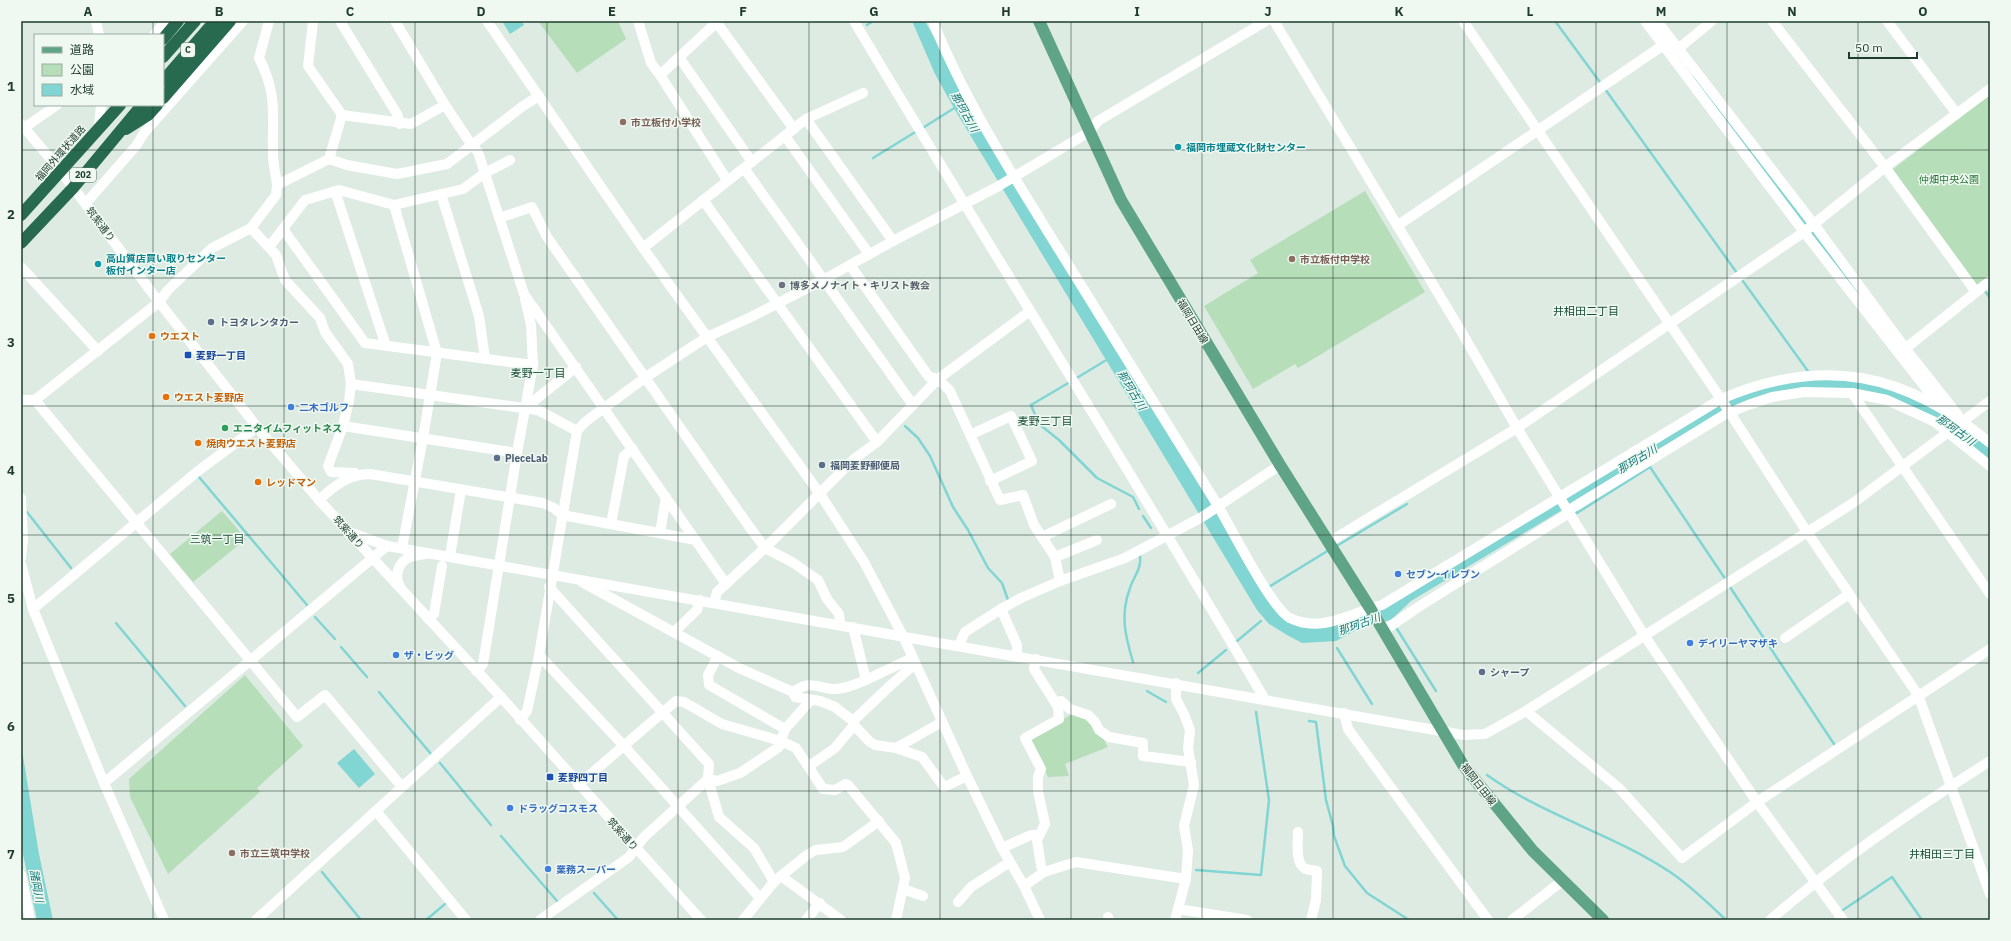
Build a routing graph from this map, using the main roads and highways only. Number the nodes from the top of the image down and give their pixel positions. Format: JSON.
{"nodes":[{"id":1,"x":178,"y":21,"type":"edge"},
{"id":2,"x":191,"y":21,"type":"edge"},
{"id":3,"x":195,"y":21,"type":"edge"},
{"id":4,"x":215,"y":21,"type":"edge"},
{"id":5,"x":230,"y":21,"type":"edge"},
{"id":6,"x":1039,"y":21,"type":"edge"},
{"id":7,"x":164,"y":38,"type":"edge"},
{"id":8,"x":164,"y":52,"type":"edge"},
{"id":9,"x":164,"y":56,"type":"edge"},
{"id":10,"x":164,"y":79,"type":"edge"},
{"id":11,"x":164,"y":97,"type":"edge"},
{"id":12,"x":111,"y":106,"type":"edge"},
{"id":13,"x":118,"y":106,"type":"edge"},
{"id":14,"x":118,"y":106,"type":"edge"},
{"id":15,"x":143,"y":108,"type":"edge"},
{"id":16,"x":99,"y":127,"type":"junction"},
{"id":17,"x":22,"y":214,"type":"edge"},
{"id":18,"x":21,"y":237,"type":"edge"},
{"id":19,"x":21,"y":243,"type":"edge"},
{"id":20,"x":1603,"y":920,"type":"edge"}],
"edges":[{"from":1,"to":7,"type":"highway"},
{"from":2,"to":8,"type":"highway"},
{"from":3,"to":9,"type":"highway","number":"C"},
{"from":4,"to":10,"type":"highway"},
{"from":5,"to":11,"type":"highway"},
{"from":6,"to":20,"type":"main road","name":"福岡日田線"},
{"from":12,"to":16,"type":"highway"},
{"from":13,"to":16,"type":"highway","name":"福岡外環状道路","number":"202"},
{"from":14,"to":17,"type":"highway"},
{"from":15,"to":18,"type":"highway"},
{"from":15,"to":19,"type":"highway","number":"202"},
{"from":16,"to":17,"type":"highway","name":"福岡外環状道路","number":"202"}]}
